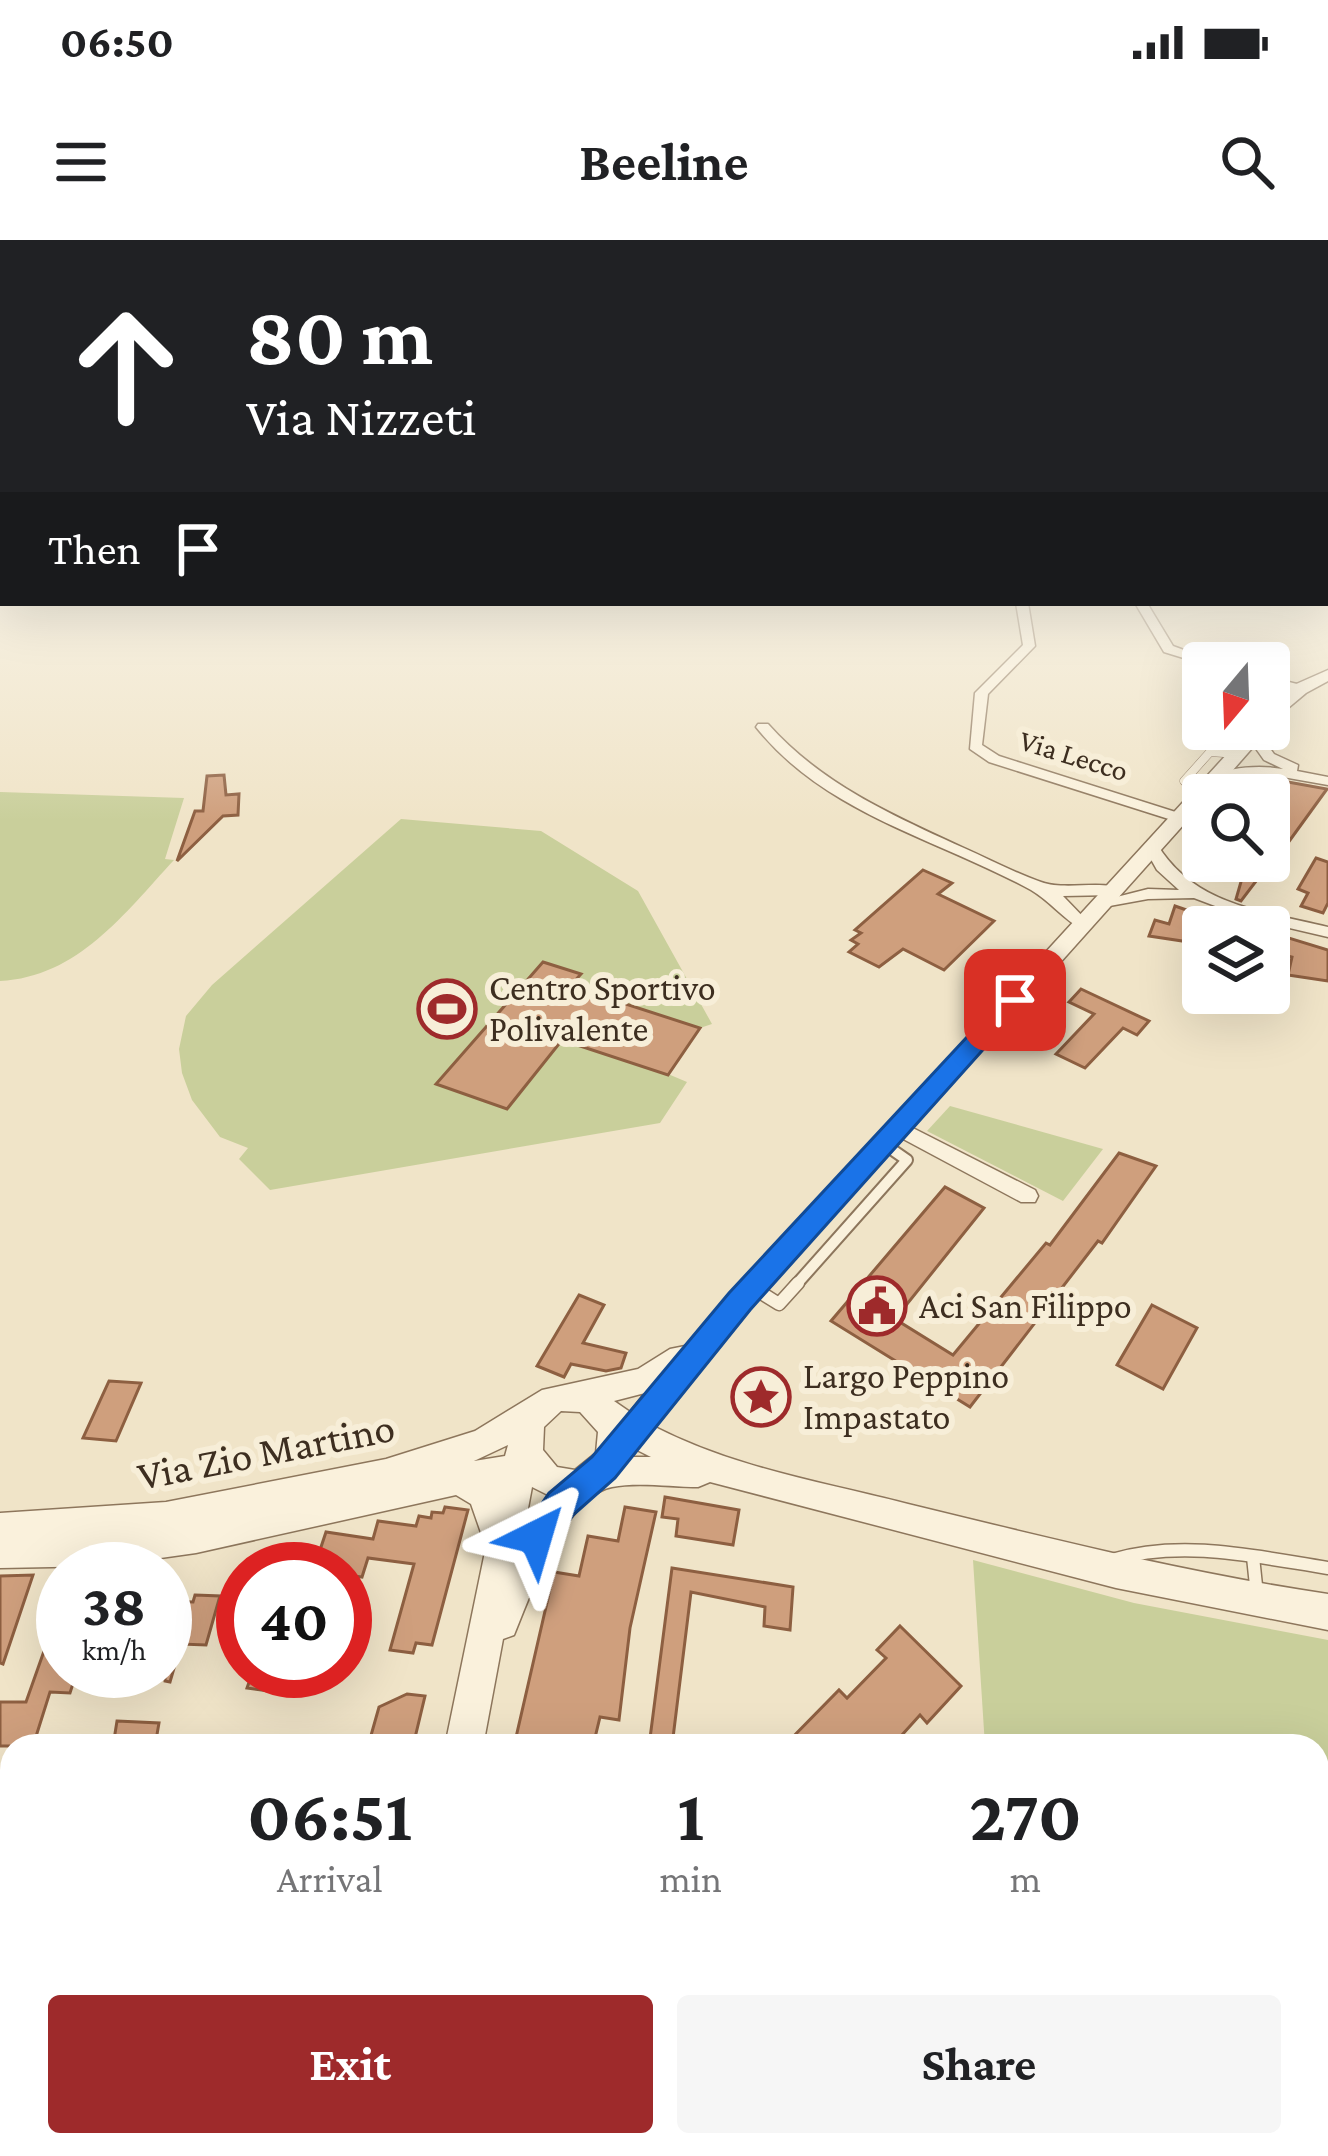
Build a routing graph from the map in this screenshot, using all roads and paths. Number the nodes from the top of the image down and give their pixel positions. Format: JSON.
{"nodes":[{"id":1,"x":1028,"y":641,"type":"edge"},
{"id":2,"x":1328,"y":675,"type":"edge"},
{"id":3,"x":1290,"y":686,"type":"edge"},
{"id":4,"x":1300,"y":688,"type":"junction"},
{"id":5,"x":1290,"y":698,"type":"edge"},
{"id":6,"x":764,"y":727,"type":"dead end"},
{"id":7,"x":1241,"y":750,"type":"edge"},
{"id":8,"x":1249,"y":750,"type":"edge"},
{"id":9,"x":1261,"y":750,"type":"edge"},
{"id":10,"x":1284,"y":768,"type":"junction"},
{"id":11,"x":1220,"y":774,"type":"edge"},
{"id":12,"x":1259,"y":774,"type":"edge"},
{"id":13,"x":1328,"y":779,"type":"edge"},
{"id":14,"x":1180,"y":818,"type":"joint"},
{"id":15,"x":1152,"y":847,"type":"junction"},
{"id":16,"x":1039,"y":887,"type":"junction"},
{"id":17,"x":1177,"y":890,"type":"junction"},
{"id":18,"x":1105,"y":898,"type":"junction"},
{"id":19,"x":1328,"y":932,"type":"edge"},
{"id":20,"x":892,"y":1136,"type":"junction"},
{"id":21,"x":1028,"y":1196,"type":"dead end"},
{"id":22,"x":712,"y":1333,"type":"junction"},
{"id":23,"x":670,"y":1387,"type":"junction"},
{"id":24,"x":569,"y":1399,"type":"junction"},
{"id":25,"x":537,"y":1412,"type":"junction"},
{"id":26,"x":606,"y":1412,"type":"junction"},
{"id":27,"x":634,"y":1433,"type":"junction"},
{"id":28,"x":699,"y":1461,"type":"junction"},
{"id":29,"x":526,"y":1463,"type":"junction"},
{"id":30,"x":600,"y":1469,"type":"junction"},
{"id":31,"x":738,"y":1476,"type":"junction"},
{"id":32,"x":459,"y":1479,"type":"junction"},
{"id":33,"x":0,"y":1529,"type":"edge"},
{"id":34,"x":501,"y":1543,"type":"junction"},
{"id":35,"x":0,"y":1552,"type":"edge"},
{"id":36,"x":1253,"y":1556,"type":"junction"},
{"id":37,"x":1328,"y":1568,"type":"edge"},
{"id":38,"x":1103,"y":1569,"type":"junction"},
{"id":39,"x":1268,"y":1603,"type":"junction"},
{"id":40,"x":1328,"y":1616,"type":"edge"},
{"id":41,"x":476,"y":1688,"type":"junction"},
{"id":42,"x":466,"y":1734,"type":"edge"}],
"edges":[{"from":1,"to":14,"type":"street","name":"Via Lecco"},
{"from":2,"to":4,"type":"street"},
{"from":3,"to":4,"type":"street"},
{"from":4,"to":5,"type":"street"},
{"from":6,"to":16,"type":"street"},
{"from":7,"to":11,"type":"street"},
{"from":8,"to":10,"type":"street"},
{"from":9,"to":10,"type":"street"},
{"from":10,"to":12,"type":"street"},
{"from":10,"to":13,"type":"street"},
{"from":14,"to":15,"type":"street"},
{"from":15,"to":17,"type":"street"},
{"from":15,"to":18,"type":"street"},
{"from":16,"to":18,"type":"street"},
{"from":16,"to":18,"type":"street"},
{"from":17,"to":18,"type":"street"},
{"from":17,"to":18,"type":"street"},
{"from":17,"to":19,"type":"street"},
{"from":18,"to":20,"type":"street"},
{"from":20,"to":21,"type":"street"},
{"from":20,"to":22,"type":"street"},
{"from":22,"to":23,"type":"street"},
{"from":22,"to":24,"type":"street"},
{"from":23,"to":27,"type":"street"},
{"from":23,"to":28,"type":"street"},
{"from":24,"to":25,"type":"street"},
{"from":24,"to":26,"type":"street"},
{"from":25,"to":29,"type":"street"},
{"from":25,"to":33,"type":"street","name":"Via Zio Martino"},
{"from":26,"to":27,"type":"street"},
{"from":26,"to":30,"type":"street"},
{"from":27,"to":28,"type":"street"},
{"from":27,"to":30,"type":"street"},
{"from":28,"to":31,"type":"street"},
{"from":29,"to":30,"type":"street"},
{"from":29,"to":32,"type":"street","name":"Via Zio Martino"},
{"from":29,"to":34,"type":"street"},
{"from":30,"to":31,"type":"street"},
{"from":30,"to":41,"type":"street"},
{"from":31,"to":38,"type":"street"},
{"from":32,"to":34,"type":"street"},
{"from":32,"to":35,"type":"street","name":"Via Zio Martino"},
{"from":34,"to":41,"type":"street"},
{"from":36,"to":37,"type":"lane"},
{"from":36,"to":38,"type":"lane"},
{"from":36,"to":39,"type":"lane"},
{"from":38,"to":39,"type":"street"},
{"from":39,"to":40,"type":"street"},
{"from":41,"to":42,"type":"street"}]}
